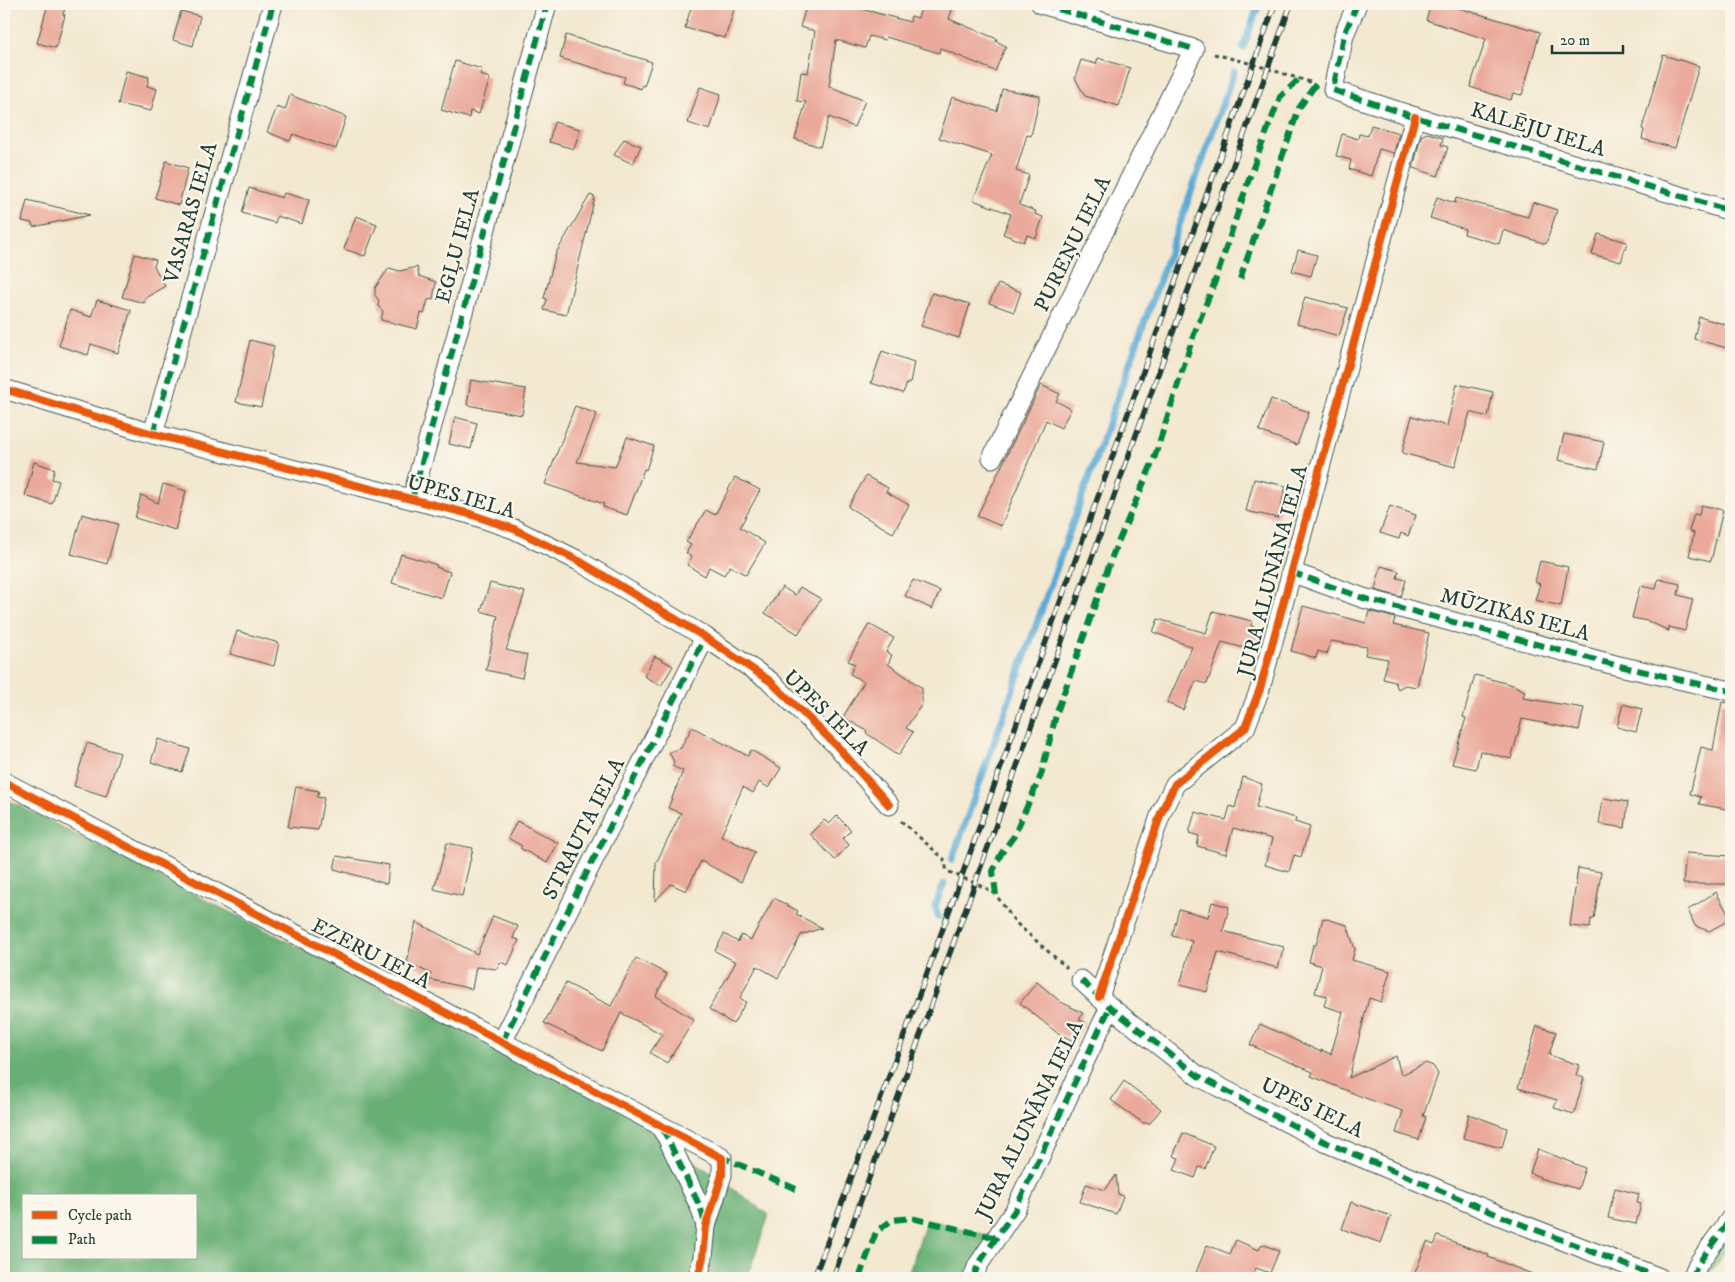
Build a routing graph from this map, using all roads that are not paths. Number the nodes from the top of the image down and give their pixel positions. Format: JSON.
{"nodes":[{"id":1,"x":273,"y":4,"type":"edge"},
{"id":2,"x":547,"y":4,"type":"edge"},
{"id":3,"x":1041,"y":4,"type":"edge"},
{"id":4,"x":1357,"y":4,"type":"edge"},
{"id":5,"x":1415,"y":116,"type":"junction"},
{"id":6,"x":1731,"y":211,"type":"edge"},
{"id":7,"x":4,"y":388,"type":"edge"},
{"id":8,"x":152,"y":434,"type":"junction"},
{"id":9,"x":992,"y":458,"type":"dead end"},
{"id":10,"x":412,"y":500,"type":"junction"},
{"id":11,"x":1291,"y":572,"type":"junction"},
{"id":12,"x":705,"y":637,"type":"junction"},
{"id":13,"x":1731,"y":691,"type":"edge"},
{"id":14,"x":4,"y":782,"type":"edge"},
{"id":15,"x":890,"y":805,"type":"road end"},
{"id":16,"x":1081,"y":980,"type":"road end"},
{"id":17,"x":1105,"y":1002,"type":"junction"},
{"id":18,"x":502,"y":1042,"type":"junction"},
{"id":19,"x":659,"y":1124,"type":"junction"},
{"id":20,"x":1731,"y":1218,"type":"edge"},
{"id":21,"x":706,"y":1226,"type":"junction"},
{"id":22,"x":698,"y":1278,"type":"edge"},
{"id":23,"x":973,"y":1278,"type":"edge"},
{"id":24,"x":1660,"y":1278,"type":"edge"},
{"id":25,"x":1692,"y":1278,"type":"edge"}],
"edges":[{"from":1,"to":8,"type":"street","name":"VASARAS IELA"},
{"from":2,"to":10,"type":"street","name":"EGĻU IELA"},
{"from":3,"to":9,"type":"street","name":"PUREŅU IELA"},
{"from":4,"to":5,"type":"street","name":"KALĒJU IELA"},
{"from":5,"to":6,"type":"street","name":"KALĒJU IELA"},
{"from":5,"to":11,"type":"street","name":"JURA ALUNĀNA IELA"},
{"from":7,"to":8,"type":"street","name":"UPES IELA"},
{"from":8,"to":10,"type":"street","name":"UPES IELA"},
{"from":10,"to":12,"type":"street","name":"UPES IELA"},
{"from":11,"to":13,"type":"street","name":"MŪZIKAS IELA"},
{"from":11,"to":17,"type":"street","name":"JURA ALUNĀNA IELA"},
{"from":12,"to":15,"type":"street","name":"UPES IELA"},
{"from":12,"to":18,"type":"street","name":"STRAUTA IELA"},
{"from":14,"to":18,"type":"street","name":"EZERU IELA"},
{"from":16,"to":17,"type":"street","name":"UPES IELA"},
{"from":17,"to":23,"type":"street","name":"JURA ALUNĀNA IELA"},
{"from":17,"to":24,"type":"street","name":"UPES IELA"},
{"from":18,"to":19,"type":"street","name":"EZERU IELA"},
{"from":19,"to":21,"type":"street"},
{"from":19,"to":21,"type":"street","name":"EZERU IELA"},
{"from":20,"to":25,"type":"street"},
{"from":21,"to":22,"type":"street"}]}
